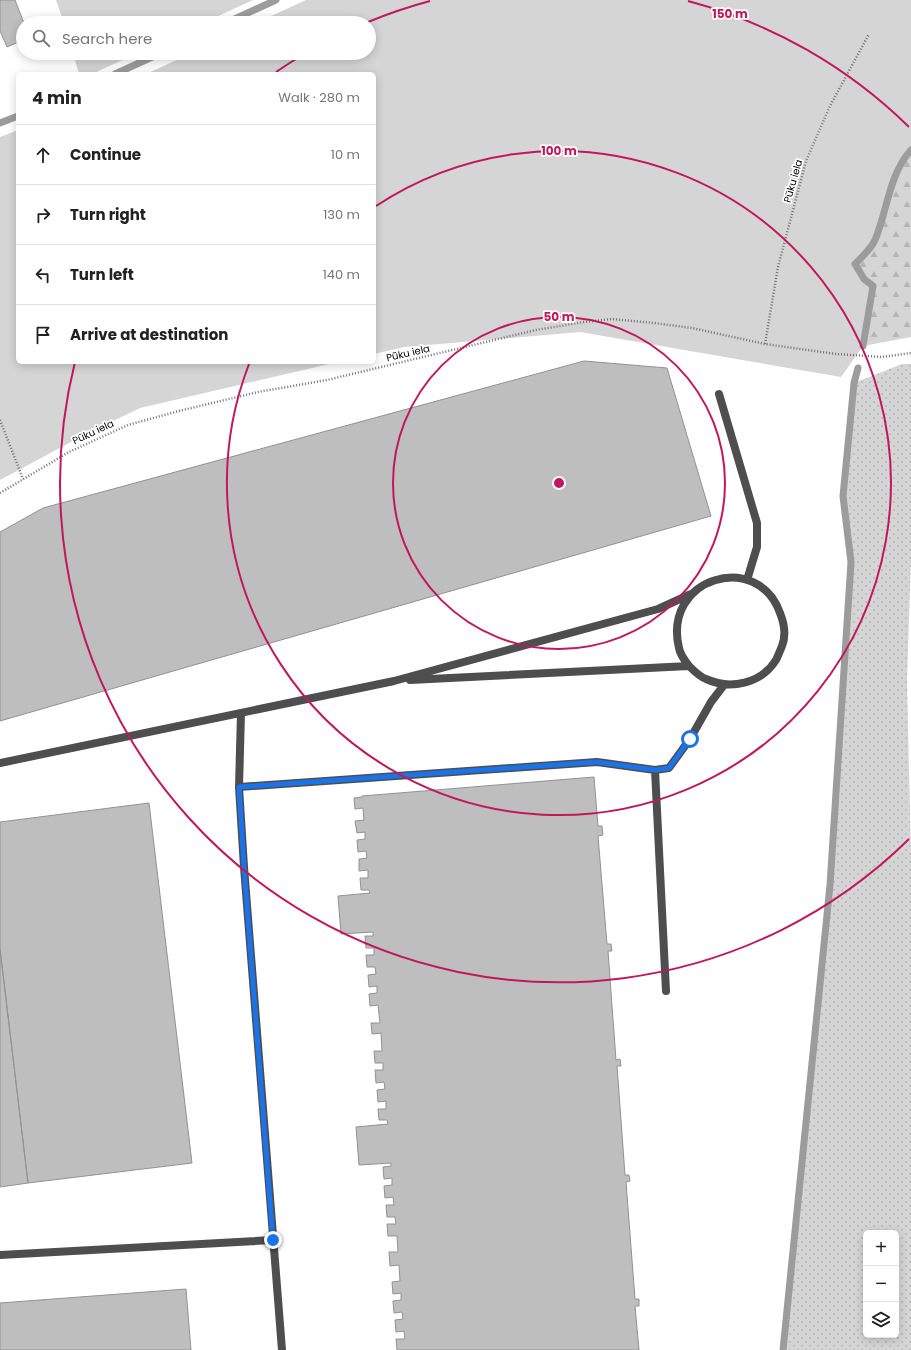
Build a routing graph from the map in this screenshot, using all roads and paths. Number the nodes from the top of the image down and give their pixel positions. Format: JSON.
{"nodes":[{"id":1,"x":869,"y":34,"type":"dead end"},
{"id":2,"x":766,"y":344,"type":"junction"},
{"id":3,"x":911,"y":353,"type":"edge"},
{"id":4,"x":719,"y":394,"type":"dead end"},
{"id":5,"x":0,"y":420,"type":"edge"},
{"id":6,"x":24,"y":479,"type":"junction"},
{"id":7,"x":0,"y":493,"type":"edge"},
{"id":8,"x":747,"y":580,"type":"junction"},
{"id":9,"x":691,"y":594,"type":"junction"},
{"id":10,"x":689,"y":666,"type":"junction"},
{"id":11,"x":394,"y":681,"type":"junction"},
{"id":12,"x":724,"y":685,"type":"junction"},
{"id":13,"x":241,"y":713,"type":"junction"},
{"id":14,"x":0,"y":762,"type":"edge"},
{"id":15,"x":655,"y":770,"type":"junction"},
{"id":16,"x":239,"y":787,"type":"junction"},
{"id":17,"x":666,"y":991,"type":"dead end"},
{"id":18,"x":273,"y":1240,"type":"junction"},
{"id":19,"x":0,"y":1255,"type":"edge"},
{"id":20,"x":282,"y":1350,"type":"edge"}],
"edges":[{"from":1,"to":2,"type":"path","name":"Pūku iela"},
{"from":2,"to":3,"type":"path","name":"Pūku iela"},
{"from":2,"to":6,"type":"path","name":"Pūku iela"},
{"from":4,"to":8,"type":"lane"},
{"from":5,"to":6,"type":"path"},
{"from":6,"to":7,"type":"path","name":"Pūku iela"},
{"from":8,"to":9,"type":"lane"},
{"from":8,"to":12,"type":"lane"},
{"from":9,"to":10,"type":"lane"},
{"from":9,"to":11,"type":"lane"},
{"from":10,"to":11,"type":"lane"},
{"from":10,"to":12,"type":"lane"},
{"from":11,"to":13,"type":"lane"},
{"from":12,"to":15,"type":"lane"},
{"from":13,"to":14,"type":"lane"},
{"from":13,"to":16,"type":"lane"},
{"from":15,"to":16,"type":"lane"},
{"from":15,"to":17,"type":"lane"},
{"from":16,"to":18,"type":"lane"},
{"from":18,"to":19,"type":"lane"},
{"from":18,"to":20,"type":"lane"}]}
